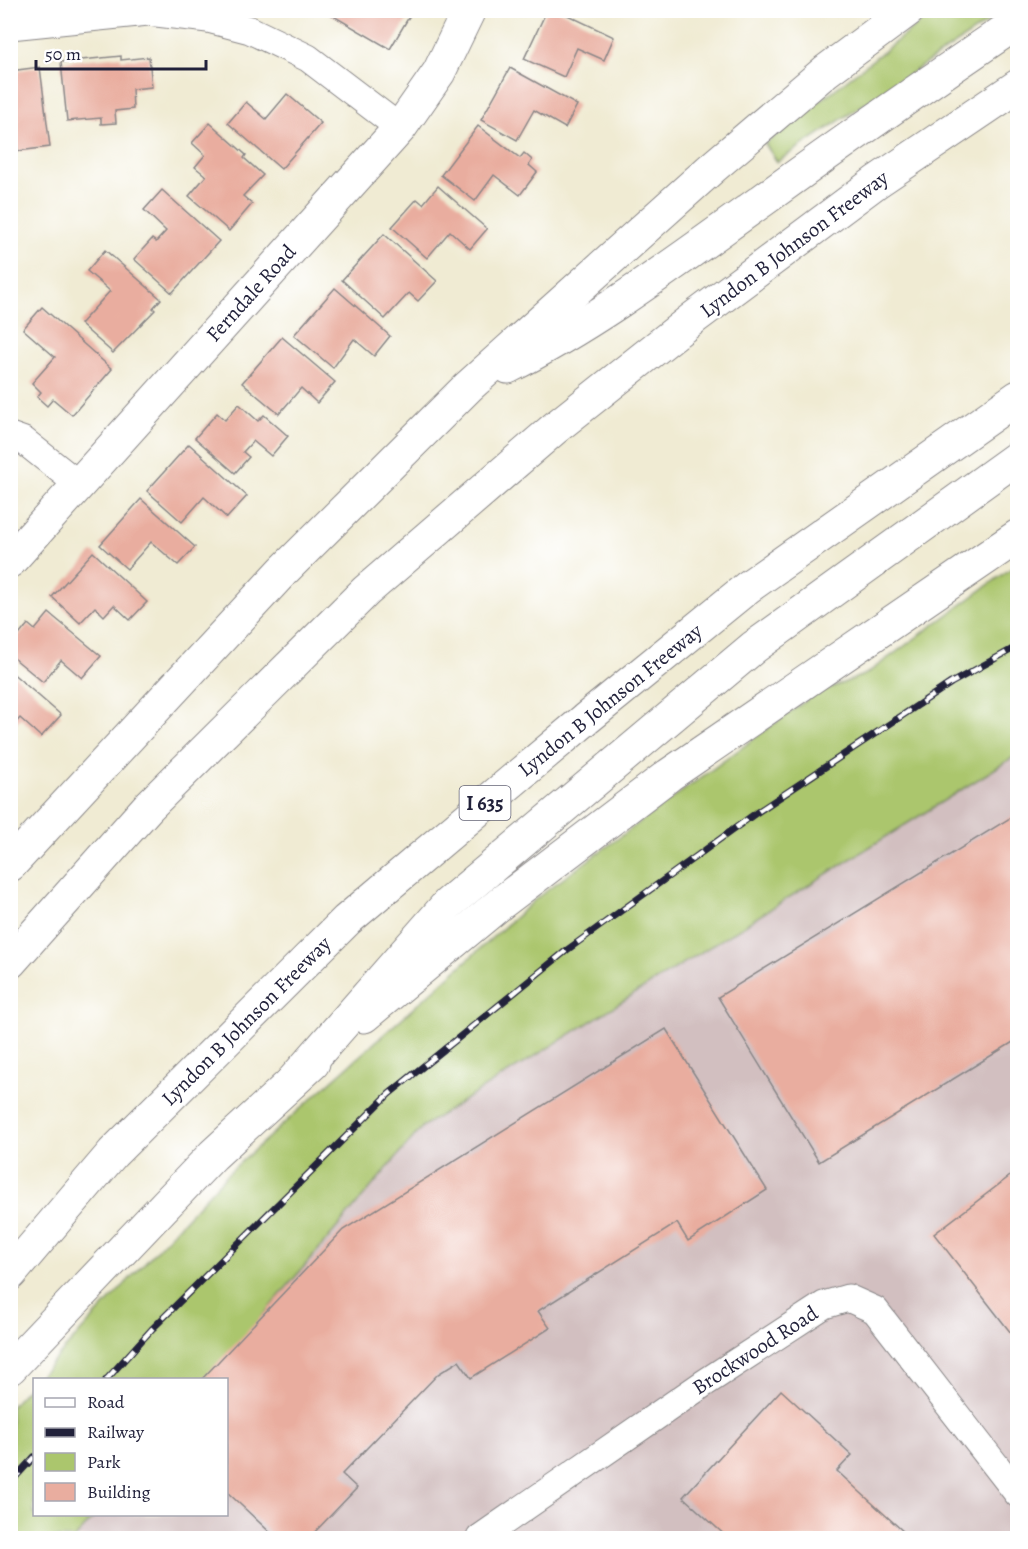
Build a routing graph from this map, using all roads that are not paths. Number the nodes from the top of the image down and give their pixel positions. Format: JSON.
{"nodes":[{"id":1,"x":469,"y":10,"type":"edge"},
{"id":2,"x":908,"y":10,"type":"edge"},
{"id":3,"x":1017,"y":22,"type":"edge"},
{"id":4,"x":10,"y":26,"type":"edge"},
{"id":5,"x":1017,"y":86,"type":"edge"},
{"id":6,"x":400,"y":128,"type":"junction"},
{"id":7,"x":468,"y":387,"type":"junction"},
{"id":8,"x":1017,"y":397,"type":"edge"},
{"id":9,"x":10,"y":436,"type":"edge"},
{"id":10,"x":1017,"y":457,"type":"edge"},
{"id":11,"x":78,"y":484,"type":"junction"},
{"id":12,"x":1017,"y":536,"type":"edge"},
{"id":13,"x":10,"y":561,"type":"edge"},
{"id":14,"x":10,"y":865,"type":"edge"},
{"id":15,"x":10,"y":962,"type":"edge"},
{"id":16,"x":292,"y":1082,"type":"junction"},
{"id":17,"x":10,"y":1274,"type":"edge"},
{"id":18,"x":10,"y":1368,"type":"edge"},
{"id":19,"x":1017,"y":1494,"type":"edge"},
{"id":20,"x":480,"y":1539,"type":"edge"}],
"edges":[{"from":1,"to":6,"type":"main road","name":"Ferndale Road"},
{"from":2,"to":7,"type":"main road"},
{"from":3,"to":7,"type":"main road"},
{"from":4,"to":6,"type":"street"},
{"from":5,"to":15,"type":"main road","name":"Lyndon B Johnson Freeway"},
{"from":6,"to":11,"type":"main road","name":"Ferndale Road"},
{"from":7,"to":14,"type":"main road"},
{"from":8,"to":17,"type":"main road","name":"Lyndon B Johnson Freeway","number":"I 635"},
{"from":9,"to":11,"type":"street"},
{"from":10,"to":16,"type":"main road"},
{"from":11,"to":13,"type":"main road","name":"Ferndale Road"},
{"from":12,"to":16,"type":"main road"},
{"from":16,"to":18,"type":"main road"},
{"from":19,"to":20,"type":"street","name":"Brockwood Road"}]}
